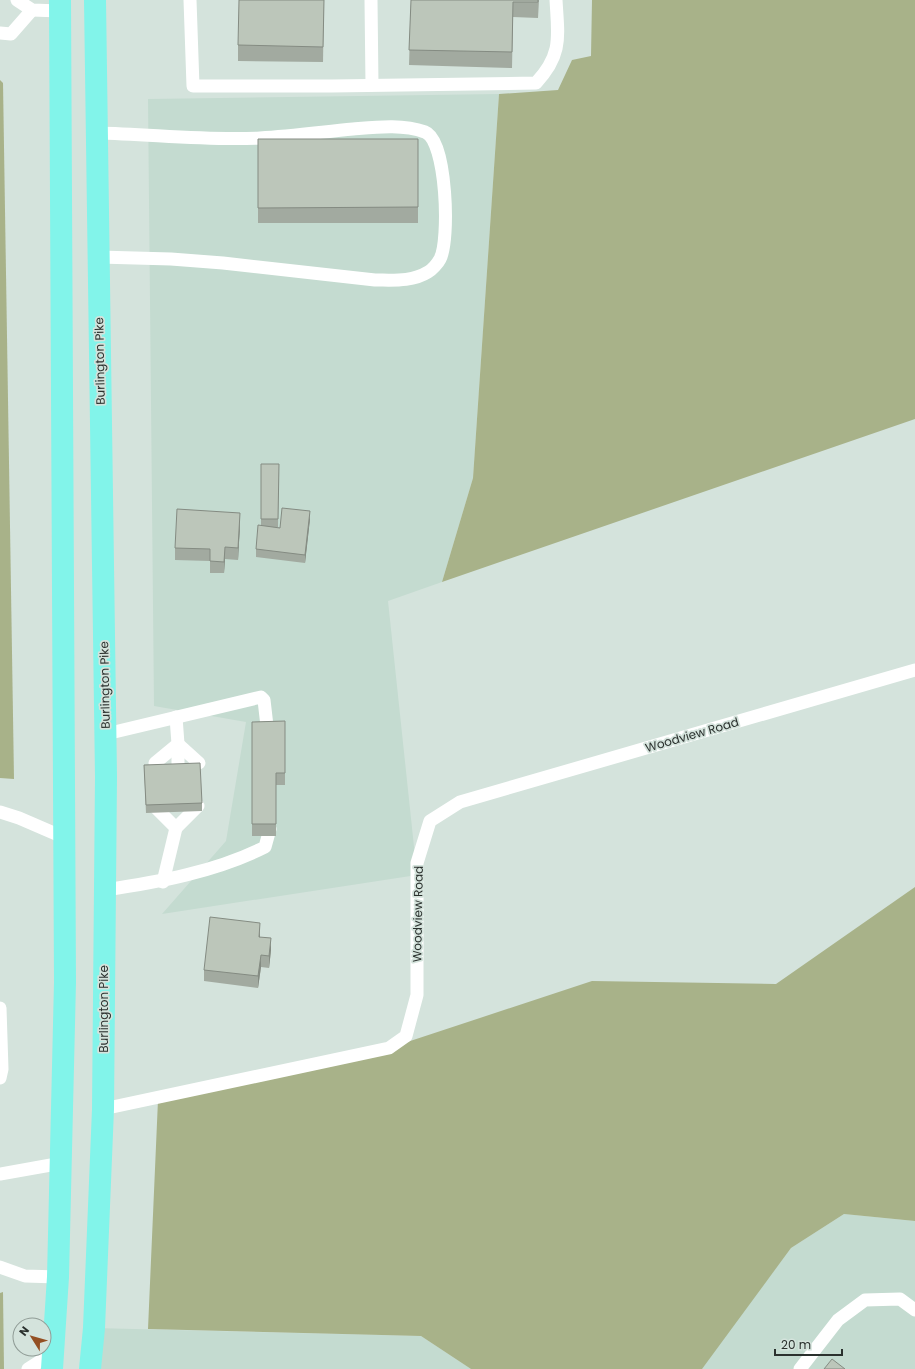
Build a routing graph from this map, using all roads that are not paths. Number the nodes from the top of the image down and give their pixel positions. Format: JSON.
{"nodes":[{"id":1,"x":17,"y":0,"type":"edge"},
{"id":2,"x":95,"y":0,"type":"edge"},
{"id":3,"x":190,"y":0,"type":"edge"},
{"id":4,"x":371,"y":0,"type":"edge"},
{"id":5,"x":556,"y":0,"type":"edge"},
{"id":6,"x":60,"y":6,"type":"edge"},
{"id":7,"x":32,"y":10,"type":"junction"},
{"id":8,"x":0,"y":33,"type":"edge"},
{"id":9,"x":372,"y":85,"type":"junction"},
{"id":10,"x":97,"y":133,"type":"junction"},
{"id":11,"x":99,"y":256,"type":"junction"},
{"id":12,"x":915,"y":670,"type":"edge"},
{"id":13,"x":176,"y":717,"type":"junction"},
{"id":14,"x":266,"y":726,"type":"edge"},
{"id":15,"x":106,"y":734,"type":"junction"},
{"id":16,"x":178,"y":744,"type":"junction"},
{"id":17,"x":155,"y":763,"type":"edge"},
{"id":18,"x":178,"y":763,"type":"edge"},
{"id":19,"x":199,"y":763,"type":"edge"},
{"id":20,"x":154,"y":806,"type":"edge"},
{"id":21,"x":198,"y":806,"type":"edge"},
{"id":22,"x":177,"y":807,"type":"edge"},
{"id":23,"x":0,"y":812,"type":"edge"},
{"id":24,"x":176,"y":828,"type":"junction"},
{"id":25,"x":270,"y":829,"type":"edge"},
{"id":26,"x":63,"y":837,"type":"junction"},
{"id":27,"x":163,"y":882,"type":"junction"},
{"id":28,"x":104,"y":890,"type":"junction"},
{"id":29,"x":0,"y":1008,"type":"edge"},
{"id":30,"x":0,"y":1078,"type":"edge"},
{"id":31,"x":103,"y":1109,"type":"junction"},
{"id":32,"x":62,"y":1162,"type":"junction"},
{"id":33,"x":0,"y":1174,"type":"edge"},
{"id":34,"x":0,"y":1267,"type":"edge"},
{"id":35,"x":58,"y":1277,"type":"junction"},
{"id":36,"x":915,"y":1310,"type":"edge"},
{"id":37,"x":53,"y":1361,"type":"edge"},
{"id":38,"x":28,"y":1369,"type":"edge"},
{"id":39,"x":90,"y":1369,"type":"edge"},
{"id":40,"x":800,"y":1369,"type":"edge"}],
"edges":[{"from":1,"to":7,"type":"lane"},
{"from":2,"to":10,"type":"highway","name":"Burlington Pike"},
{"from":3,"to":9,"type":"lane"},
{"from":4,"to":9,"type":"lane"},
{"from":5,"to":9,"type":"lane"},
{"from":6,"to":7,"type":"lane"},
{"from":6,"to":26,"type":"highway"},
{"from":7,"to":8,"type":"lane"},
{"from":10,"to":11,"type":"highway","name":"Burlington Pike"},
{"from":10,"to":11,"type":"lane"},
{"from":11,"to":15,"type":"highway","name":"Burlington Pike"},
{"from":12,"to":31,"type":"lane","name":"Woodview Road"},
{"from":13,"to":14,"type":"lane"},
{"from":13,"to":15,"type":"lane"},
{"from":13,"to":16,"type":"lane"},
{"from":15,"to":28,"type":"highway","name":"Burlington Pike"},
{"from":16,"to":17,"type":"lane"},
{"from":16,"to":18,"type":"lane"},
{"from":16,"to":19,"type":"lane"},
{"from":20,"to":24,"type":"lane"},
{"from":21,"to":24,"type":"lane"},
{"from":22,"to":24,"type":"lane"},
{"from":23,"to":26,"type":"lane"},
{"from":24,"to":27,"type":"lane"},
{"from":25,"to":27,"type":"lane"},
{"from":26,"to":32,"type":"highway"},
{"from":27,"to":28,"type":"lane"},
{"from":28,"to":31,"type":"highway","name":"Burlington Pike"},
{"from":29,"to":30,"type":"lane"},
{"from":31,"to":39,"type":"highway","name":"Burlington Pike"},
{"from":32,"to":33,"type":"lane"},
{"from":32,"to":35,"type":"highway"},
{"from":34,"to":35,"type":"lane"},
{"from":35,"to":37,"type":"highway"},
{"from":36,"to":40,"type":"lane"},
{"from":37,"to":38,"type":"lane"}]}
